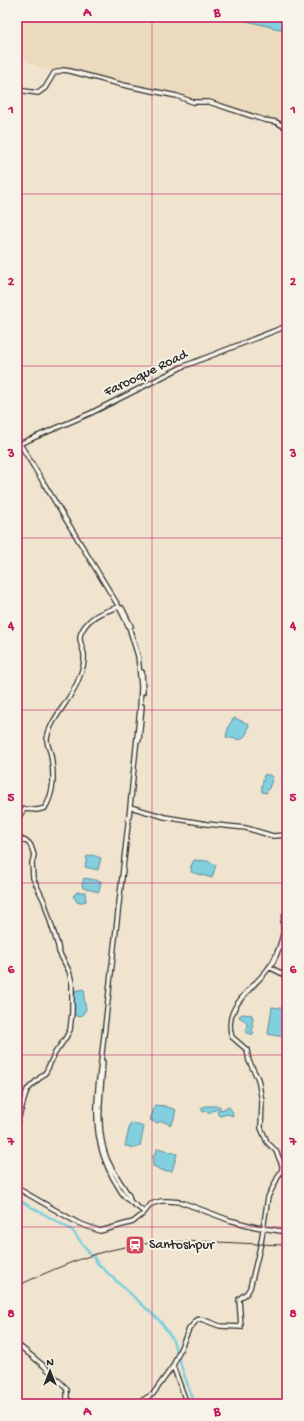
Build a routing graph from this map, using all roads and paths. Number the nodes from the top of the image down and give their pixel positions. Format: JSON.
{"nodes":[{"id":1,"x":17,"y":90,"type":"edge"},
{"id":2,"x":287,"y":128,"type":"edge"},
{"id":3,"x":287,"y":326,"type":"edge"},
{"id":4,"x":20,"y":444,"type":"edge"},
{"id":5,"x":119,"y":607,"type":"junction"},
{"id":6,"x":131,"y":807,"type":"junction"},
{"id":7,"x":17,"y":820,"type":"edge"},
{"id":8,"x":287,"y":835,"type":"edge"},
{"id":9,"x":17,"y":837,"type":"edge"},
{"id":10,"x":287,"y":910,"type":"edge"},
{"id":11,"x":269,"y":967,"type":"junction"},
{"id":12,"x":287,"y":976,"type":"edge"},
{"id":13,"x":17,"y":1123,"type":"edge"},
{"id":14,"x":17,"y":1188,"type":"edge"},
{"id":15,"x":144,"y":1212,"type":"junction"},
{"id":16,"x":263,"y":1228,"type":"junction"},
{"id":17,"x":287,"y":1232,"type":"edge"},
{"id":18,"x":17,"y":1344,"type":"edge"},
{"id":19,"x":173,"y":1366,"type":"junction"},
{"id":20,"x":74,"y":1404,"type":"edge"},
{"id":21,"x":136,"y":1404,"type":"edge"},
{"id":22,"x":187,"y":1404,"type":"edge"}],
"edges":[{"from":1,"to":2,"type":"street"},
{"from":3,"to":4,"type":"street","name":"Farooque Road"},
{"from":4,"to":5,"type":"street"},
{"from":4,"to":6,"type":"street"},
{"from":5,"to":6,"type":"street"},
{"from":5,"to":7,"type":"street"},
{"from":6,"to":8,"type":"street"},
{"from":6,"to":15,"type":"street"},
{"from":9,"to":13,"type":"street"},
{"from":10,"to":11,"type":"street"},
{"from":11,"to":12,"type":"street"},
{"from":11,"to":16,"type":"street"},
{"from":14,"to":15,"type":"street"},
{"from":15,"to":16,"type":"street"},
{"from":16,"to":17,"type":"street"},
{"from":16,"to":19,"type":"street"},
{"from":18,"to":20,"type":"street"},
{"from":19,"to":21,"type":"street"},
{"from":19,"to":22,"type":"street"}]}
